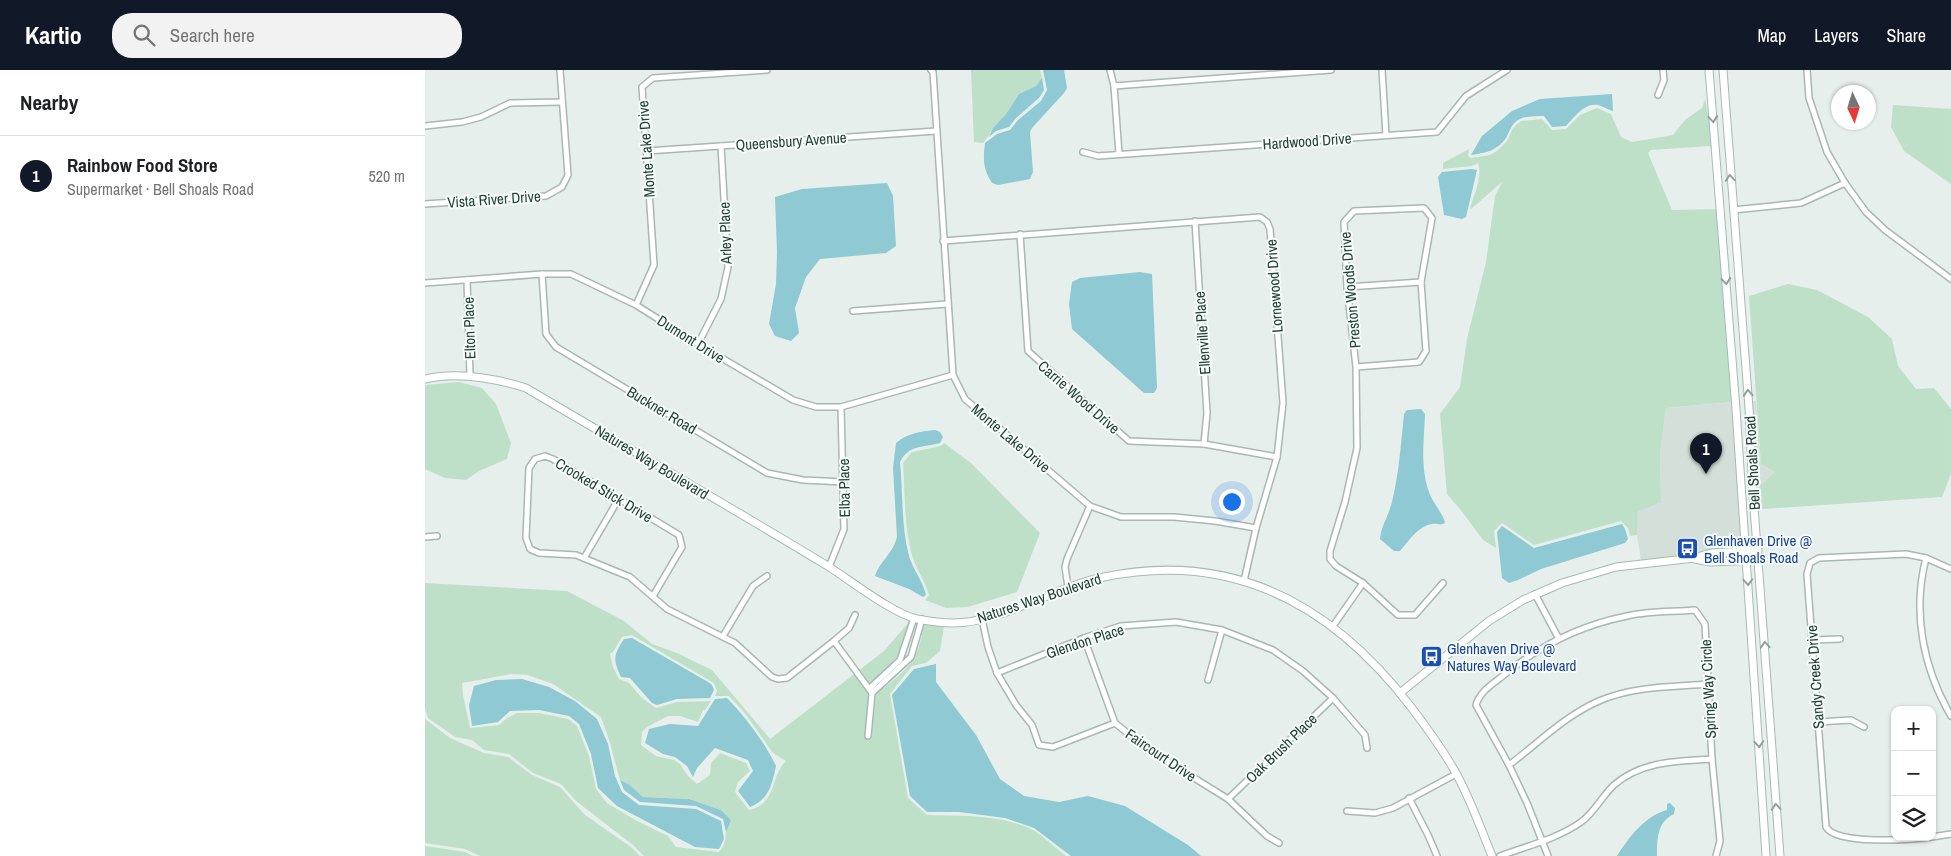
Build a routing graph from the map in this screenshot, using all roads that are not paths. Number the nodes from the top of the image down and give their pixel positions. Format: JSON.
{"nodes":[{"id":1,"x":560,"y":70,"type":"edge"},
{"id":2,"x":767,"y":70,"type":"edge"},
{"id":3,"x":931,"y":70,"type":"edge"},
{"id":4,"x":1110,"y":70,"type":"edge"},
{"id":5,"x":1331,"y":70,"type":"edge"},
{"id":6,"x":1382,"y":70,"type":"edge"},
{"id":7,"x":1507,"y":70,"type":"edge"},
{"id":8,"x":1663,"y":70,"type":"edge"},
{"id":9,"x":1709,"y":70,"type":"edge"},
{"id":10,"x":1723,"y":70,"type":"edge"},
{"id":11,"x":1807,"y":70,"type":"edge"},
{"id":12,"x":1251,"y":73,"type":"edge"},
{"id":13,"x":1114,"y":86,"type":"junction"},
{"id":14,"x":1658,"y":95,"type":"dead end"},
{"id":15,"x":562,"y":102,"type":"junction"},
{"id":16,"x":425,"y":126,"type":"edge"},
{"id":17,"x":936,"y":131,"type":"junction"},
{"id":18,"x":1386,"y":135,"type":"junction"},
{"id":19,"x":721,"y":146,"type":"junction"},
{"id":20,"x":647,"y":151,"type":"junction"},
{"id":21,"x":1083,"y":152,"type":"dead end"},
{"id":22,"x":1119,"y":154,"type":"junction"},
{"id":23,"x":1845,"y":183,"type":"junction"},
{"id":24,"x":425,"y":204,"type":"edge"},
{"id":25,"x":1733,"y":210,"type":"junction"},
{"id":26,"x":1195,"y":221,"type":"junction"},
{"id":27,"x":1020,"y":234,"type":"junction"},
{"id":28,"x":943,"y":240,"type":"junction"},
{"id":29,"x":542,"y":274,"type":"junction"},
{"id":30,"x":467,"y":280,"type":"junction"},
{"id":31,"x":1951,"y":280,"type":"edge"},
{"id":32,"x":1421,"y":282,"type":"junction"},
{"id":33,"x":425,"y":283,"type":"edge"},
{"id":34,"x":1347,"y":287,"type":"junction"},
{"id":35,"x":947,"y":304,"type":"junction"},
{"id":36,"x":636,"y":305,"type":"junction"},
{"id":37,"x":853,"y":311,"type":"dead end"},
{"id":38,"x":698,"y":344,"type":"junction"},
{"id":39,"x":1357,"y":368,"type":"junction"},
{"id":40,"x":470,"y":375,"type":"junction"},
{"id":41,"x":953,"y":375,"type":"junction"},
{"id":42,"x":425,"y":379,"type":"edge"},
{"id":43,"x":841,"y":407,"type":"junction"},
{"id":44,"x":1204,"y":444,"type":"junction"},
{"id":45,"x":1277,"y":457,"type":"junction"},
{"id":46,"x":844,"y":482,"type":"junction"},
{"id":47,"x":618,"y":500,"type":"junction"},
{"id":48,"x":1090,"y":506,"type":"junction"},
{"id":49,"x":1256,"y":528,"type":"junction"},
{"id":50,"x":437,"y":536,"type":"dead end"},
{"id":51,"x":425,"y":537,"type":"edge"},
{"id":52,"x":1746,"y":550,"type":"junction"},
{"id":53,"x":1758,"y":550,"type":"junction"},
{"id":54,"x":584,"y":558,"type":"junction"},
{"id":55,"x":1694,"y":558,"type":"junction"},
{"id":56,"x":1926,"y":558,"type":"junction"},
{"id":57,"x":1747,"y":560,"type":"junction"},
{"id":58,"x":1759,"y":560,"type":"junction"},
{"id":59,"x":829,"y":567,"type":"junction"},
{"id":60,"x":1951,"y":569,"type":"edge"},
{"id":61,"x":767,"y":576,"type":"dead end"},
{"id":62,"x":1244,"y":581,"type":"junction"},
{"id":63,"x":1363,"y":583,"type":"junction"},
{"id":64,"x":1443,"y":583,"type":"dead end"},
{"id":65,"x":1069,"y":587,"type":"junction"},
{"id":66,"x":1535,"y":594,"type":"junction"},
{"id":67,"x":653,"y":596,"type":"junction"},
{"id":68,"x":855,"y":615,"type":"dead end"},
{"id":69,"x":918,"y":619,"type":"junction"},
{"id":70,"x":982,"y":619,"type":"junction"},
{"id":71,"x":1333,"y":626,"type":"junction"},
{"id":72,"x":1223,"y":630,"type":"junction"},
{"id":73,"x":723,"y":636,"type":"junction"},
{"id":74,"x":908,"y":638,"type":"junction"},
{"id":75,"x":1084,"y":638,"type":"junction"},
{"id":76,"x":1559,"y":639,"type":"junction"},
{"id":77,"x":1840,"y":639,"type":"dead end"},
{"id":78,"x":917,"y":640,"type":"junction"},
{"id":79,"x":1812,"y":640,"type":"junction"},
{"id":80,"x":834,"y":641,"type":"junction"},
{"id":81,"x":997,"y":673,"type":"junction"},
{"id":82,"x":1208,"y":680,"type":"dead end"},
{"id":83,"x":1708,"y":684,"type":"junction"},
{"id":84,"x":871,"y":691,"type":"junction"},
{"id":85,"x":1400,"y":693,"type":"junction"},
{"id":86,"x":1333,"y":698,"type":"junction"},
{"id":87,"x":1951,"y":716,"type":"edge"},
{"id":88,"x":1818,"y":722,"type":"junction"},
{"id":89,"x":1115,"y":723,"type":"junction"},
{"id":90,"x":1864,"y":727,"type":"dead end"},
{"id":91,"x":868,"y":736,"type":"dead end"},
{"id":92,"x":1367,"y":748,"type":"dead end"},
{"id":93,"x":1712,"y":758,"type":"junction"},
{"id":94,"x":1509,"y":765,"type":"junction"},
{"id":95,"x":1456,"y":774,"type":"junction"},
{"id":96,"x":1409,"y":798,"type":"junction"},
{"id":97,"x":1229,"y":799,"type":"junction"},
{"id":98,"x":1347,"y":811,"type":"dead end"},
{"id":99,"x":1951,"y":834,"type":"edge"},
{"id":100,"x":1936,"y":836,"type":"edge"},
{"id":101,"x":1891,"y":839,"type":"edge"},
{"id":102,"x":1542,"y":841,"type":"junction"},
{"id":103,"x":1279,"y":843,"type":"dead end"},
{"id":104,"x":1437,"y":856,"type":"edge"},
{"id":105,"x":1492,"y":856,"type":"edge"},
{"id":106,"x":1500,"y":856,"type":"edge"},
{"id":107,"x":1548,"y":856,"type":"edge"},
{"id":108,"x":1716,"y":856,"type":"edge"},
{"id":109,"x":1766,"y":856,"type":"edge"},
{"id":110,"x":1780,"y":856,"type":"edge"}],
"edges":[{"from":1,"to":15,"type":"street","name":"Vista River Drive"},
{"from":2,"to":20,"type":"street","name":"Monte Lake Drive"},
{"from":3,"to":17,"type":"street","name":"Monte Lake Drive"},
{"from":4,"to":13,"type":"street"},
{"from":5,"to":12,"type":"street"},
{"from":6,"to":18,"type":"street"},
{"from":7,"to":18,"type":"street","name":"Hardwood Drive"},
{"from":8,"to":14,"type":"street"},
{"from":9,"to":52,"type":"street","name":"Bell Shoals Road","one_way":true},
{"from":25,"to":10,"type":"street","name":"Bell Shoals Road","one_way":true},
{"from":11,"to":23,"type":"street"},
{"from":12,"to":13,"type":"street"},
{"from":13,"to":22,"type":"street"},
{"from":15,"to":16,"type":"street"},
{"from":15,"to":24,"type":"street","name":"Vista River Drive"},
{"from":17,"to":19,"type":"street","name":"Queensbury Avenue"},
{"from":17,"to":28,"type":"street","name":"Monte Lake Drive"},
{"from":18,"to":22,"type":"street","name":"Hardwood Drive"},
{"from":19,"to":20,"type":"street","name":"Queensbury Avenue"},
{"from":19,"to":38,"type":"street","name":"Arley Place"},
{"from":20,"to":36,"type":"street","name":"Monte Lake Drive"},
{"from":21,"to":22,"type":"street","name":"Hardwood Drive"},
{"from":23,"to":25,"type":"street"},
{"from":23,"to":31,"type":"street"},
{"from":53,"to":25,"type":"street","name":"Bell Shoals Road","one_way":true},
{"from":26,"to":27,"type":"street","name":"Lornewood Drive"},
{"from":26,"to":44,"type":"street","name":"Ellenville Place"},
{"from":26,"to":45,"type":"street","name":"Lornewood Drive"},
{"from":27,"to":28,"type":"street","name":"Lornewood Drive"},
{"from":27,"to":44,"type":"street","name":"Carrie Wood Drive"},
{"from":28,"to":35,"type":"street","name":"Monte Lake Drive"},
{"from":29,"to":30,"type":"street","name":"Dumont Drive"},
{"from":29,"to":36,"type":"street","name":"Dumont Drive"},
{"from":29,"to":46,"type":"street","name":"Buckner Road"},
{"from":30,"to":33,"type":"street","name":"Dumont Drive"},
{"from":30,"to":40,"type":"street","name":"Elton Place"},
{"from":32,"to":34,"type":"street"},
{"from":32,"to":34,"type":"street","name":"Preston Woods Drive"},
{"from":32,"to":39,"type":"street","name":"Preston Woods Drive"},
{"from":34,"to":39,"type":"street","name":"Preston Woods Drive"},
{"from":35,"to":37,"type":"street"},
{"from":35,"to":41,"type":"street","name":"Monte Lake Drive"},
{"from":36,"to":38,"type":"street","name":"Dumont Drive"},
{"from":38,"to":43,"type":"street","name":"Dumont Drive"},
{"from":39,"to":63,"type":"street","name":"Preston Woods Drive"},
{"from":40,"to":42,"type":"street","name":"Natures Way Boulevard"},
{"from":40,"to":59,"type":"street","name":"Natures Way Boulevard"},
{"from":41,"to":43,"type":"street","name":"Dumont Drive"},
{"from":41,"to":48,"type":"street","name":"Monte Lake Drive"},
{"from":43,"to":46,"type":"street","name":"Elba Place"},
{"from":44,"to":45,"type":"street","name":"Carrie Wood Drive"},
{"from":45,"to":49,"type":"street","name":"Lornewood Drive"},
{"from":46,"to":59,"type":"street","name":"Elba Place"},
{"from":47,"to":54,"type":"street"},
{"from":47,"to":54,"type":"street","name":"Crooked Stick Drive"},
{"from":47,"to":67,"type":"street","name":"Crooked Stick Drive"},
{"from":48,"to":49,"type":"street","name":"Monte Lake Drive"},
{"from":48,"to":65,"type":"street"},
{"from":49,"to":62,"type":"street","name":"Lornewood Drive"},
{"from":50,"to":51,"type":"street"},
{"from":52,"to":53,"type":"street"},
{"from":52,"to":55,"type":"street"},
{"from":52,"to":57,"type":"street","name":"Bell Shoals Road"},
{"from":53,"to":58,"type":"street","name":"Bell Shoals Road"},
{"from":54,"to":67,"type":"street","name":"Crooked Stick Drive"},
{"from":55,"to":57,"type":"street"},
{"from":55,"to":66,"type":"street"},
{"from":56,"to":60,"type":"street","name":"Sandy Creek Drive"},
{"from":56,"to":79,"type":"street","name":"Sandy Creek Drive"},
{"from":56,"to":87,"type":"street"},
{"from":57,"to":58,"type":"street"},
{"from":57,"to":109,"type":"street","name":"Bell Shoals Road","one_way":true},
{"from":110,"to":58,"type":"street","name":"Bell Shoals Road","one_way":true},
{"from":59,"to":69,"type":"street","name":"Natures Way Boulevard"},
{"from":61,"to":73,"type":"street"},
{"from":62,"to":65,"type":"street","name":"Natures Way Boulevard"},
{"from":62,"to":71,"type":"street","name":"Natures Way Boulevard"},
{"from":63,"to":64,"type":"street","name":"Preston Woods Drive"},
{"from":63,"to":71,"type":"street"},
{"from":65,"to":70,"type":"street","name":"Natures Way Boulevard"},
{"from":66,"to":76,"type":"street"},
{"from":66,"to":85,"type":"street"},
{"from":67,"to":73,"type":"street","name":"Crooked Stick Drive"},
{"from":68,"to":80,"type":"street","name":"Crooked Stick Drive"},
{"from":69,"to":70,"type":"street","name":"Natures Way Boulevard"},
{"from":69,"to":74,"type":"street"},
{"from":69,"to":78,"type":"street"},
{"from":70,"to":81,"type":"street"},
{"from":71,"to":85,"type":"street","name":"Natures Way Boulevard"},
{"from":72,"to":75,"type":"street","name":"Glendon Place"},
{"from":72,"to":82,"type":"street"},
{"from":72,"to":86,"type":"street","name":"Glendon Place"},
{"from":73,"to":80,"type":"street","name":"Crooked Stick Drive"},
{"from":74,"to":78,"type":"street"},
{"from":74,"to":84,"type":"street"},
{"from":75,"to":81,"type":"street","name":"Glendon Place"},
{"from":75,"to":89,"type":"street","name":"Faircourt Drive"},
{"from":76,"to":83,"type":"street","name":"Spring Way Circle"},
{"from":76,"to":94,"type":"street","name":"Spring Way Circle"},
{"from":77,"to":79,"type":"street"},
{"from":78,"to":84,"type":"street"},
{"from":79,"to":88,"type":"street","name":"Sandy Creek Drive"},
{"from":80,"to":84,"type":"street"},
{"from":81,"to":89,"type":"street"},
{"from":83,"to":93,"type":"street","name":"Spring Way Circle"},
{"from":83,"to":94,"type":"street"},
{"from":84,"to":91,"type":"street"},
{"from":85,"to":95,"type":"street","name":"Natures Way Boulevard"},
{"from":86,"to":92,"type":"street","name":"Glendon Place"},
{"from":86,"to":97,"type":"street","name":"Oak Brush Place"},
{"from":88,"to":90,"type":"street"},
{"from":88,"to":101,"type":"street","name":"Sandy Creek Drive"},
{"from":89,"to":97,"type":"street","name":"Faircourt Drive"},
{"from":93,"to":102,"type":"street"},
{"from":93,"to":108,"type":"street","name":"Spring Way Circle"},
{"from":94,"to":102,"type":"street","name":"Spring Way Circle"},
{"from":95,"to":96,"type":"street"},
{"from":95,"to":105,"type":"street","name":"Natures Way Boulevard"},
{"from":96,"to":98,"type":"street"},
{"from":96,"to":104,"type":"street"},
{"from":97,"to":103,"type":"street","name":"Faircourt Drive"},
{"from":99,"to":100,"type":"street","name":"Sandy Creek Drive"},
{"from":102,"to":106,"type":"street"},
{"from":102,"to":107,"type":"street","name":"Spring Way Circle"}]}
